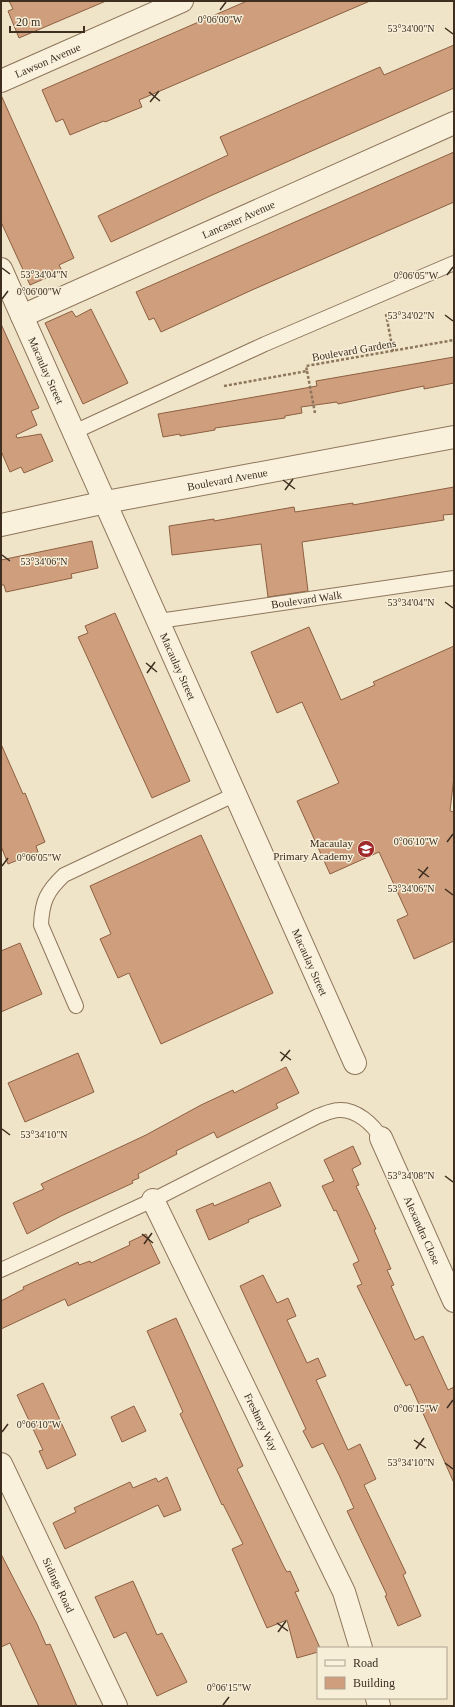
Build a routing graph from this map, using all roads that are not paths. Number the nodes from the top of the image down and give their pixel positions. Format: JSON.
{"nodes":[{"id":1,"x":182,"y":1,"type":"edge"},
{"id":2,"x":1,"y":81,"type":"edge"},
{"id":3,"x":454,"y":123,"type":"edge"},
{"id":4,"x":454,"y":263,"type":"edge"},
{"id":5,"x":1,"y":269,"type":"edge"},
{"id":6,"x":22,"y":316,"type":"junction"},
{"id":7,"x":74,"y":432,"type":"junction"},
{"id":8,"x":454,"y":437,"type":"edge"},
{"id":9,"x":106,"y":502,"type":"junction"},
{"id":10,"x":1,"y":525,"type":"edge"},
{"id":11,"x":454,"y":578,"type":"edge"},
{"id":12,"x":158,"y":621,"type":"junction"},
{"id":13,"x":236,"y":794,"type":"junction"},
{"id":14,"x":76,"y":1006,"type":"dead end"},
{"id":15,"x":356,"y":1063,"type":"dead end"},
{"id":16,"x":381,"y":1138,"type":"joint"},
{"id":17,"x":153,"y":1200,"type":"junction"},
{"id":18,"x":1,"y":1270,"type":"edge"},
{"id":19,"x":454,"y":1301,"type":"edge"},
{"id":20,"x":1,"y":1464,"type":"edge"},
{"id":21,"x":361,"y":1647,"type":"edge"},
{"id":22,"x":116,"y":1706,"type":"edge"}],
"edges":[{"from":1,"to":2,"type":"street","name":"Lawson Avenue"},
{"from":3,"to":6,"type":"street","name":"Lancaster Avenue"},
{"from":4,"to":7,"type":"lane"},
{"from":5,"to":6,"type":"street","name":"Macaulay Street"},
{"from":6,"to":7,"type":"street","name":"Macaulay Street"},
{"from":7,"to":9,"type":"street","name":"Macaulay Street"},
{"from":8,"to":9,"type":"street","name":"Boulevard Avenue"},
{"from":9,"to":10,"type":"street","name":"Boulevard Avenue"},
{"from":9,"to":12,"type":"street","name":"Macaulay Street"},
{"from":11,"to":12,"type":"lane","name":"Boulevard Walk"},
{"from":12,"to":13,"type":"street","name":"Macaulay Street"},
{"from":13,"to":14,"type":"lane"},
{"from":13,"to":15,"type":"street","name":"Macaulay Street"},
{"from":16,"to":17,"type":"lane"},
{"from":16,"to":19,"type":"street","name":"Alexandra Close"},
{"from":17,"to":18,"type":"lane"},
{"from":17,"to":21,"type":"street","name":"Freshney Way"},
{"from":20,"to":22,"type":"street","name":"Sidings Road"}]}
